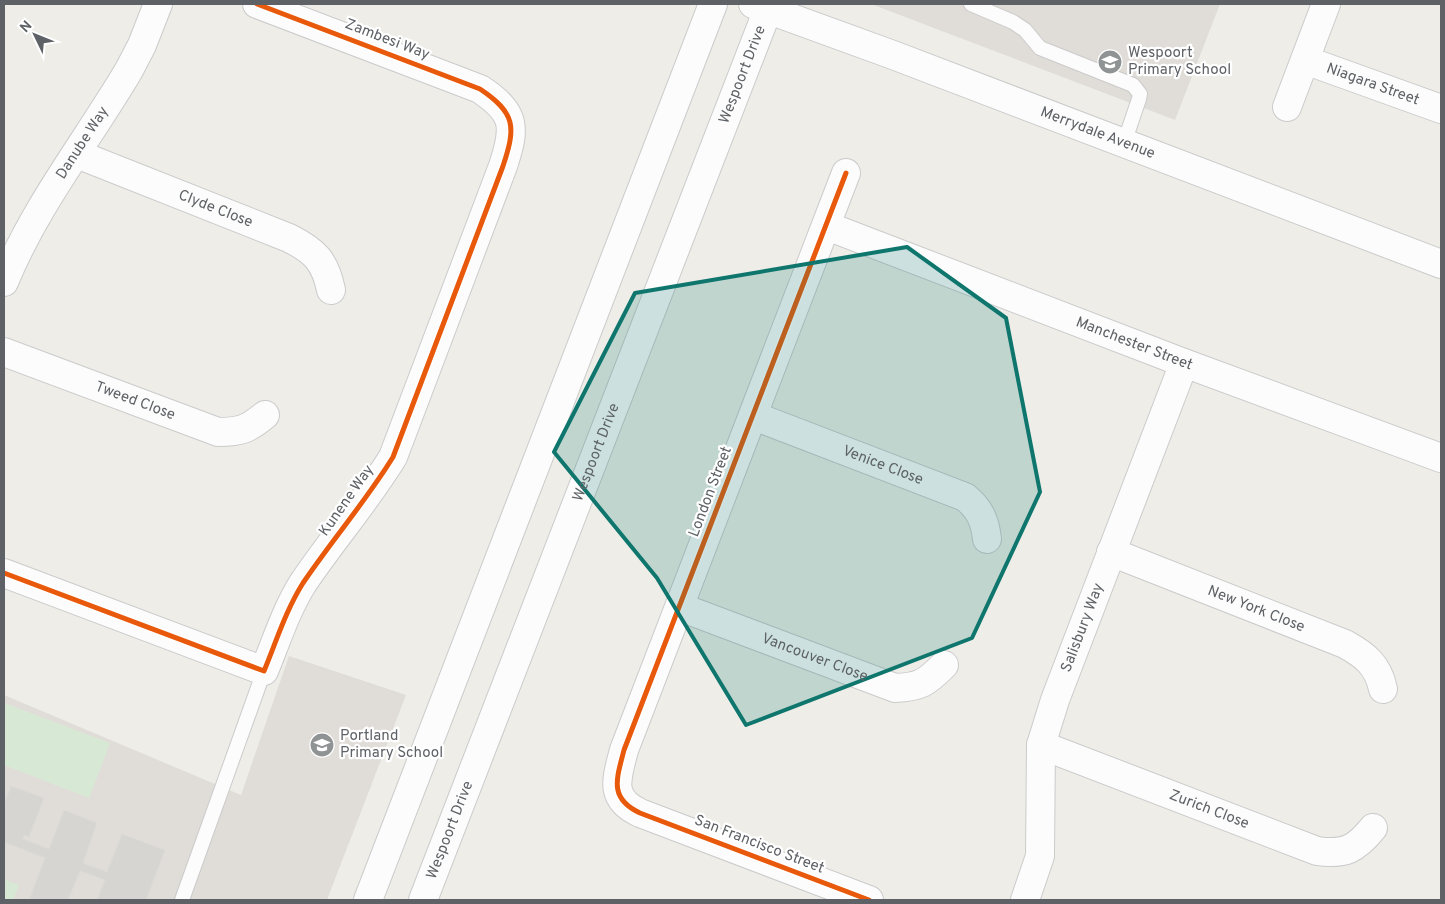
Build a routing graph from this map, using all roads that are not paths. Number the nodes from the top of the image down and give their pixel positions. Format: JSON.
{"nodes":[{"id":1,"x":158,"y":4,"type":"edge"},
{"id":2,"x":257,"y":4,"type":"edge"},
{"id":3,"x":713,"y":4,"type":"edge"},
{"id":4,"x":971,"y":4,"type":"edge"},
{"id":5,"x":1326,"y":4,"type":"edge"},
{"id":6,"x":763,"y":6,"type":"edge"},
{"id":7,"x":1305,"y":60,"type":"junction"},
{"id":8,"x":480,"y":89,"type":"joint"},
{"id":9,"x":1287,"y":107,"type":"dead end"},
{"id":10,"x":1441,"y":109,"type":"edge"},
{"id":11,"x":1124,"y":143,"type":"junction"},
{"id":12,"x":76,"y":154,"type":"junction"},
{"id":13,"x":846,"y":173,"type":"dead end"},
{"id":14,"x":827,"y":226,"type":"junction"},
{"id":15,"x":1441,"y":264,"type":"edge"},
{"id":16,"x":4,"y":282,"type":"edge"},
{"id":17,"x":331,"y":290,"type":"dead end"},
{"id":18,"x":4,"y":352,"type":"edge"},
{"id":19,"x":1184,"y":363,"type":"junction"},
{"id":20,"x":265,"y":415,"type":"dead end"},
{"id":21,"x":754,"y":416,"type":"junction"},
{"id":22,"x":1441,"y":458,"type":"edge"},
{"id":23,"x":987,"y":539,"type":"dead end"},
{"id":24,"x":1111,"y":552,"type":"junction"},
{"id":25,"x":4,"y":573,"type":"edge"},
{"id":26,"x":680,"y":607,"type":"junction"},
{"id":27,"x":944,"y":665,"type":"dead end"},
{"id":28,"x":264,"y":671,"type":"junction"},
{"id":29,"x":1383,"y":688,"type":"dead end"},
{"id":30,"x":1041,"y":745,"type":"junction"},
{"id":31,"x":640,"y":813,"type":"joint"},
{"id":32,"x":1373,"y":828,"type":"dead end"},
{"id":33,"x":182,"y":900,"type":"edge"},
{"id":34,"x":368,"y":900,"type":"edge"},
{"id":35,"x":423,"y":900,"type":"edge"},
{"id":36,"x":869,"y":900,"type":"edge"},
{"id":37,"x":1025,"y":900,"type":"edge"}],
"edges":[{"from":1,"to":12,"type":"street","name":"Danube Way"},
{"from":2,"to":8,"type":"street","name":"Zambesi Way"},
{"from":3,"to":34,"type":"street"},
{"from":4,"to":11,"type":"lane"},
{"from":5,"to":7,"type":"street"},
{"from":6,"to":11,"type":"street","name":"Merrydale Avenue"},
{"from":6,"to":35,"type":"street","name":"Wespoort Drive"},
{"from":7,"to":9,"type":"street"},
{"from":7,"to":10,"type":"street","name":"Niagara Street"},
{"from":8,"to":28,"type":"street","name":"Kunene Way"},
{"from":11,"to":15,"type":"street","name":"Merrydale Avenue"},
{"from":12,"to":16,"type":"street","name":"Danube Way"},
{"from":12,"to":17,"type":"street","name":"Clyde Close"},
{"from":13,"to":14,"type":"street","name":"London Street"},
{"from":14,"to":19,"type":"street","name":"Manchester Street"},
{"from":14,"to":21,"type":"street","name":"London Street"},
{"from":18,"to":20,"type":"street","name":"Tweed Close"},
{"from":19,"to":22,"type":"street","name":"Manchester Street"},
{"from":19,"to":24,"type":"street","name":"Salisbury Way"},
{"from":21,"to":23,"type":"street","name":"Venice Close"},
{"from":21,"to":26,"type":"street","name":"London Street"},
{"from":24,"to":29,"type":"street","name":"New York Close"},
{"from":24,"to":30,"type":"street","name":"Salisbury Way"},
{"from":25,"to":28,"type":"street"},
{"from":26,"to":27,"type":"street","name":"Vancouver Close"},
{"from":26,"to":31,"type":"street","name":"London Street"},
{"from":28,"to":33,"type":"lane","name":"Kunene Way"},
{"from":30,"to":32,"type":"street","name":"Zurich Close"},
{"from":30,"to":37,"type":"street","name":"Salisbury Way"},
{"from":31,"to":36,"type":"street","name":"San Francisco Street"}]}
